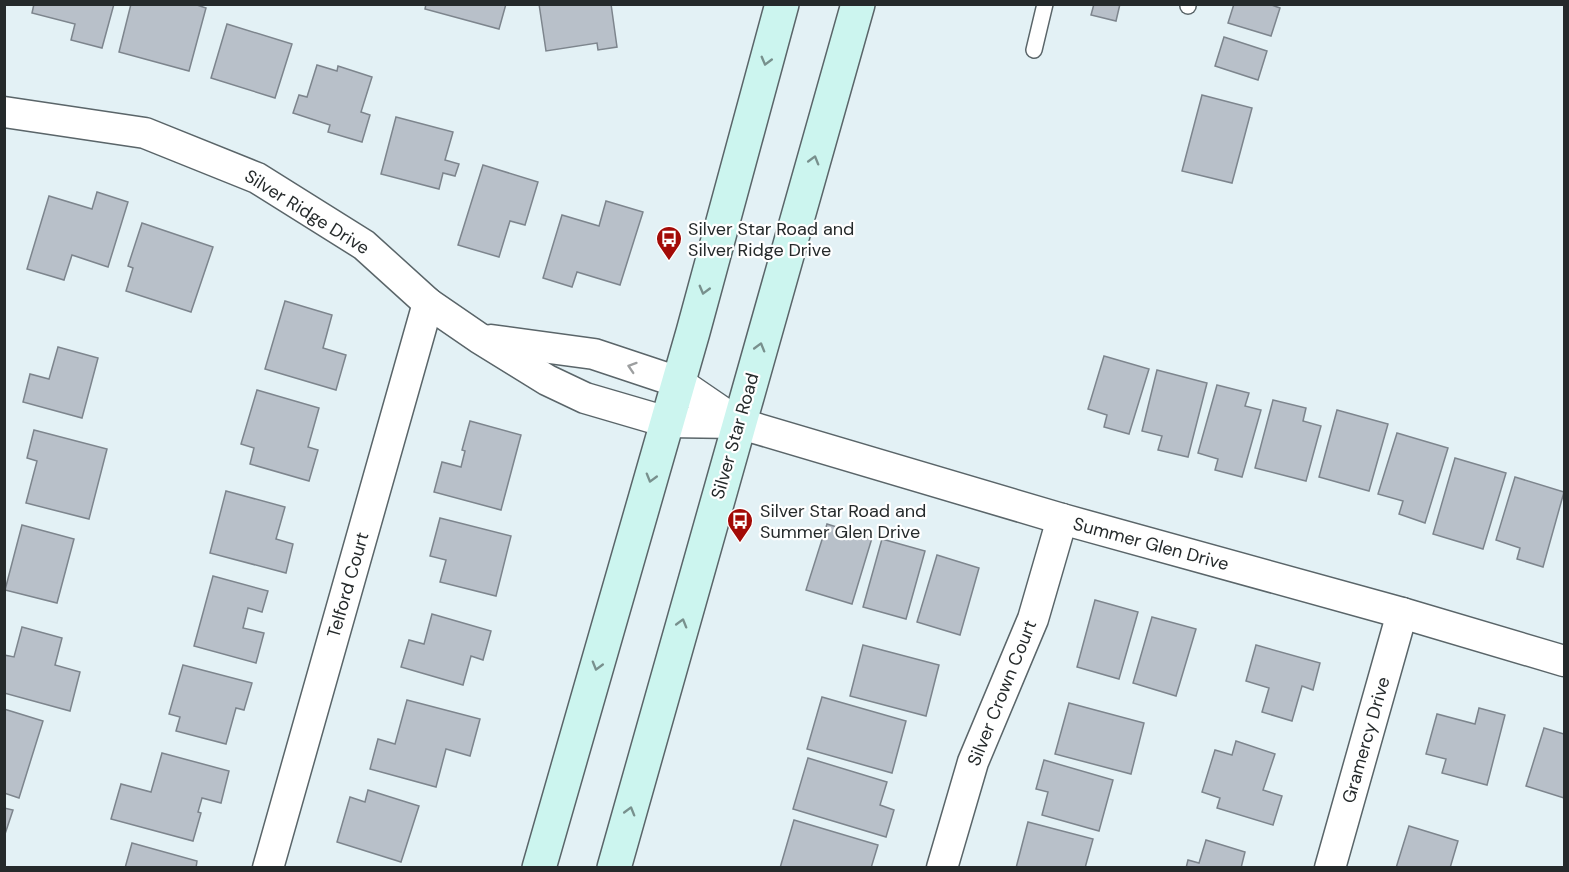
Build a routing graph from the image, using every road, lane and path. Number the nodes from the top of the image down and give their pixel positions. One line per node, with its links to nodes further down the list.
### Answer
1 (782, 4): 8 (main road, one-way to 8)
2 (858, 4): 10 (main road, Silver Star Road, one-way to 2)
3 (1045, 4): 4 (lane)
4 (1034, 50)
5 (4, 112): 6 (street, Silver Ridge Drive)
6 (428, 303): 7 (street, Silver Ridge Drive); 14 (street, Telford Court)
7 (480, 338): 8 (street, Silver Ridge Drive, one-way to 7); 9 (street, Silver Ridge Drive)
8 (678, 382): 9 (main road); 10 (street, Silver Ridge Drive)
9 (667, 422): 10 (street, Silver Ridge Drive); 15 (main road, one-way to 15)
10 (738, 423): 11 (street, Summer Glen Drive); 16 (main road, Silver Star Road, one-way to 10)
11 (1062, 519): 12 (street, Summer Glen Drive); 17 (street, Silver Crown Court)
12 (1402, 613): 13 (street, Summer Glen Drive); 18 (street, Gramercy Drive)
13 (1564, 661)
14 (268, 867)
15 (539, 867)
16 (614, 867)
17 (942, 867)
18 (1330, 867)

